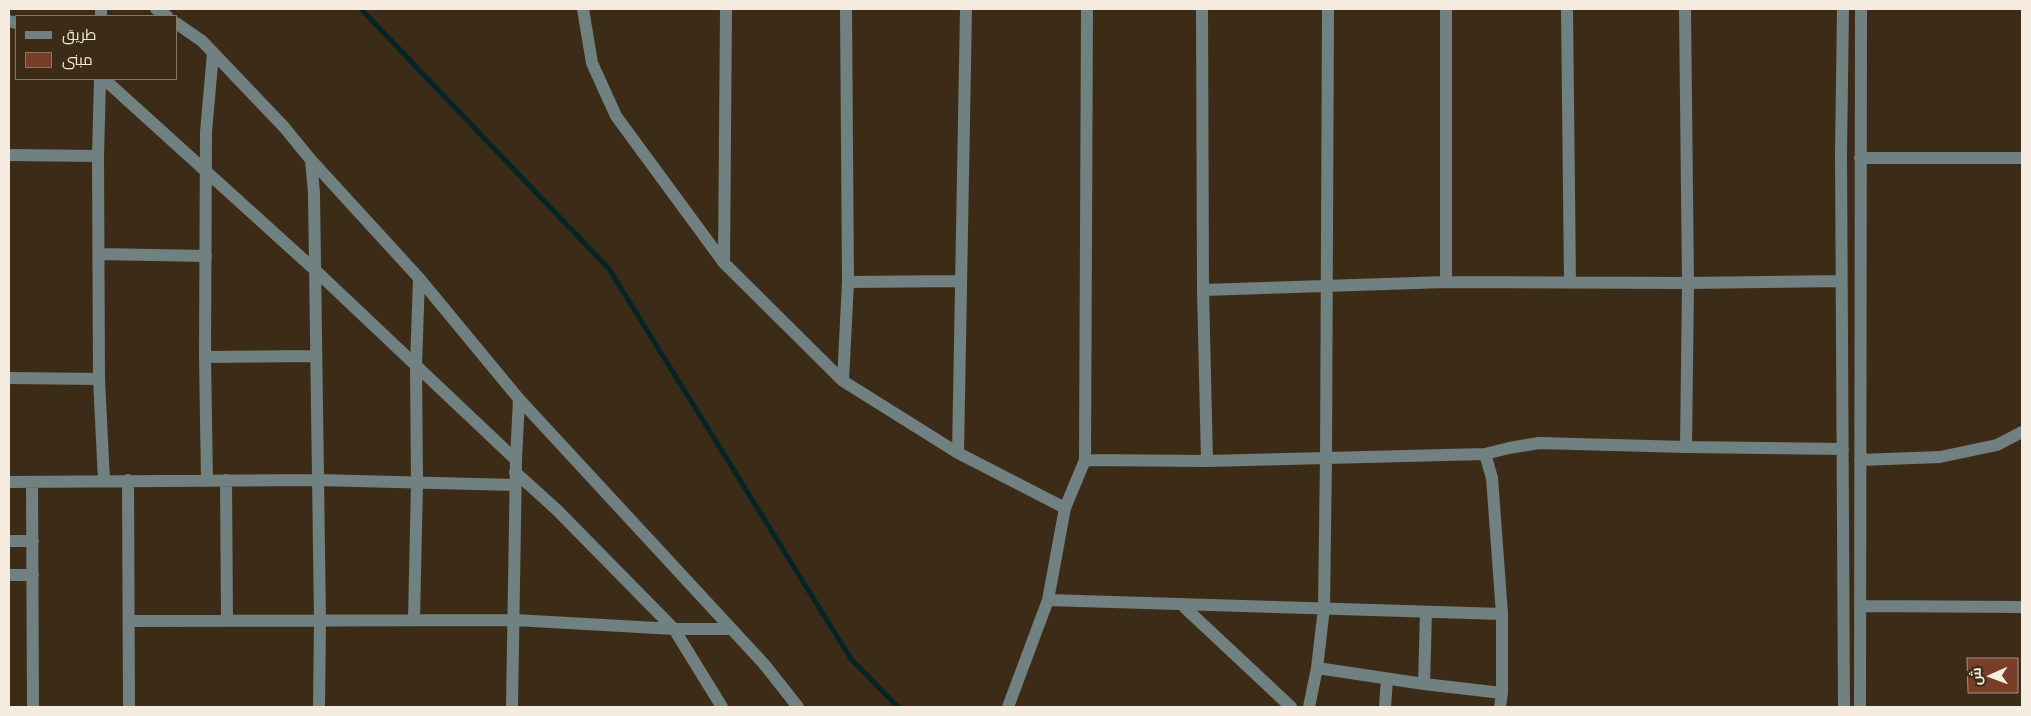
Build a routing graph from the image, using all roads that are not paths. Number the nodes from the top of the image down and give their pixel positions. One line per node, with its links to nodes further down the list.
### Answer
1 (583, 9): 25 (street)
2 (726, 9): 25 (street)
3 (846, 9): 30 (street)
4 (966, 9): 28 (street)
5 (1087, 9): 49 (street)
6 (1202, 9): 35 (street)
7 (1328, 9): 34 (street)
8 (1446, 9): 31 (street)
9 (1567, 9): 32 (street)
10 (1685, 9): 33 (street)
11 (1843, 9): 29 (street)
12 (1861, 9): 19 (street)
13 (178, 24): 14 (street)
14 (213, 53): 21 (street); 22 (street)
15 (100, 80): 18 (street)
16 (105, 80): 22 (street)
17 (9, 155): 18 (street)
18 (98, 156): 23 (street)
19 (1860, 158): 20 (street); 50 (street)
20 (2022, 158)
21 (311, 160): 26 (street); 27 (street)
22 (206, 171): 24 (street); 26 (street)
23 (99, 254): 24 (street); 40 (street)
24 (206, 256): 37 (street)
25 (724, 263): 41 (street)
26 (315, 270): 36 (street); 38 (street)
27 (419, 278): 38 (street); 42 (street)
28 (961, 281): 30 (street); 46 (street)
29 (1841, 281): 33 (street); 45 (street)
30 (848, 282): 41 (street)
31 (1446, 282): 32 (street); 34 (street)
32 (1570, 283): 33 (street)
33 (1688, 283): 44 (street)
34 (1327, 286): 35 (street); 48 (street)
35 (1203, 290): 51 (street)
36 (316, 356): 37 (street); 56 (street)
37 (205, 358): 57 (street)
38 (416, 365): 52 (street); 60 (street)
39 (9, 378): 40 (street)
40 (99, 379): 53 (street)
41 (842, 381): 46 (street)
42 (519, 399): 52 (street); 78 (street)
43 (2022, 432): 50 (street)
44 (1686, 447): 45 (street); 47 (street)
45 (1842, 449): 95 (street)
46 (958, 453): 61 (street)
47 (1485, 454): 48 (street); 72 (street)
48 (1326, 458): 51 (street); 70 (street)
49 (1085, 460): 51 (street); 61 (street)
50 (1860, 460): 68 (street)
51 (1207, 461)
52 (515, 472): 60 (street); 76 (street); 79 (street)
53 (104, 480): 54 (street); 59 (street)
54 (128, 480): 57 (street); 77 (street)
55 (226, 480): 56 (street); 57 (street); 73 (street)
56 (317, 480): 60 (street); 74 (street)
57 (207, 481)
58 (9, 482): 59 (street)
59 (32, 482): 63 (street)
60 (417, 483): 75 (street)
61 (1065, 508): 66 (street)
62 (9, 541): 63 (street)
63 (33, 541): 65 (street)
64 (9, 575): 65 (street)
65 (33, 575): 84 (street)
66 (1048, 600): 67 (street); 90 (street)
67 (1181, 604): 70 (street); 91 (street)
68 (1860, 606): 69 (street); 96 (street)
69 (2022, 607)
70 (1324, 608): 71 (street); 80 (street)
71 (1426, 612): 72 (street); 82 (street)
72 (1502, 614): 83 (street)
73 (227, 620): 74 (street); 77 (street)
74 (320, 620): 75 (street); 86 (street)
75 (414, 620): 76 (street)
76 (515, 620): 79 (street); 87 (street)
77 (129, 621): 85 (street)
78 (730, 629): 79 (street); 89 (street)
79 (674, 630): 88 (street)
80 (1317, 668): 81 (street); 92 (street)
81 (1387, 678): 82 (street); 93 (street)
82 (1424, 684): 83 (street)
83 (1502, 693): 94 (street)
84 (34, 707)
85 (129, 707)
86 (319, 707)
87 (512, 707)
88 (722, 707)
89 (798, 707)
90 (1008, 707)
91 (1291, 707)
92 (1310, 707)
93 (1385, 707)
94 (1500, 707)
95 (1844, 707)
96 (1860, 707)

